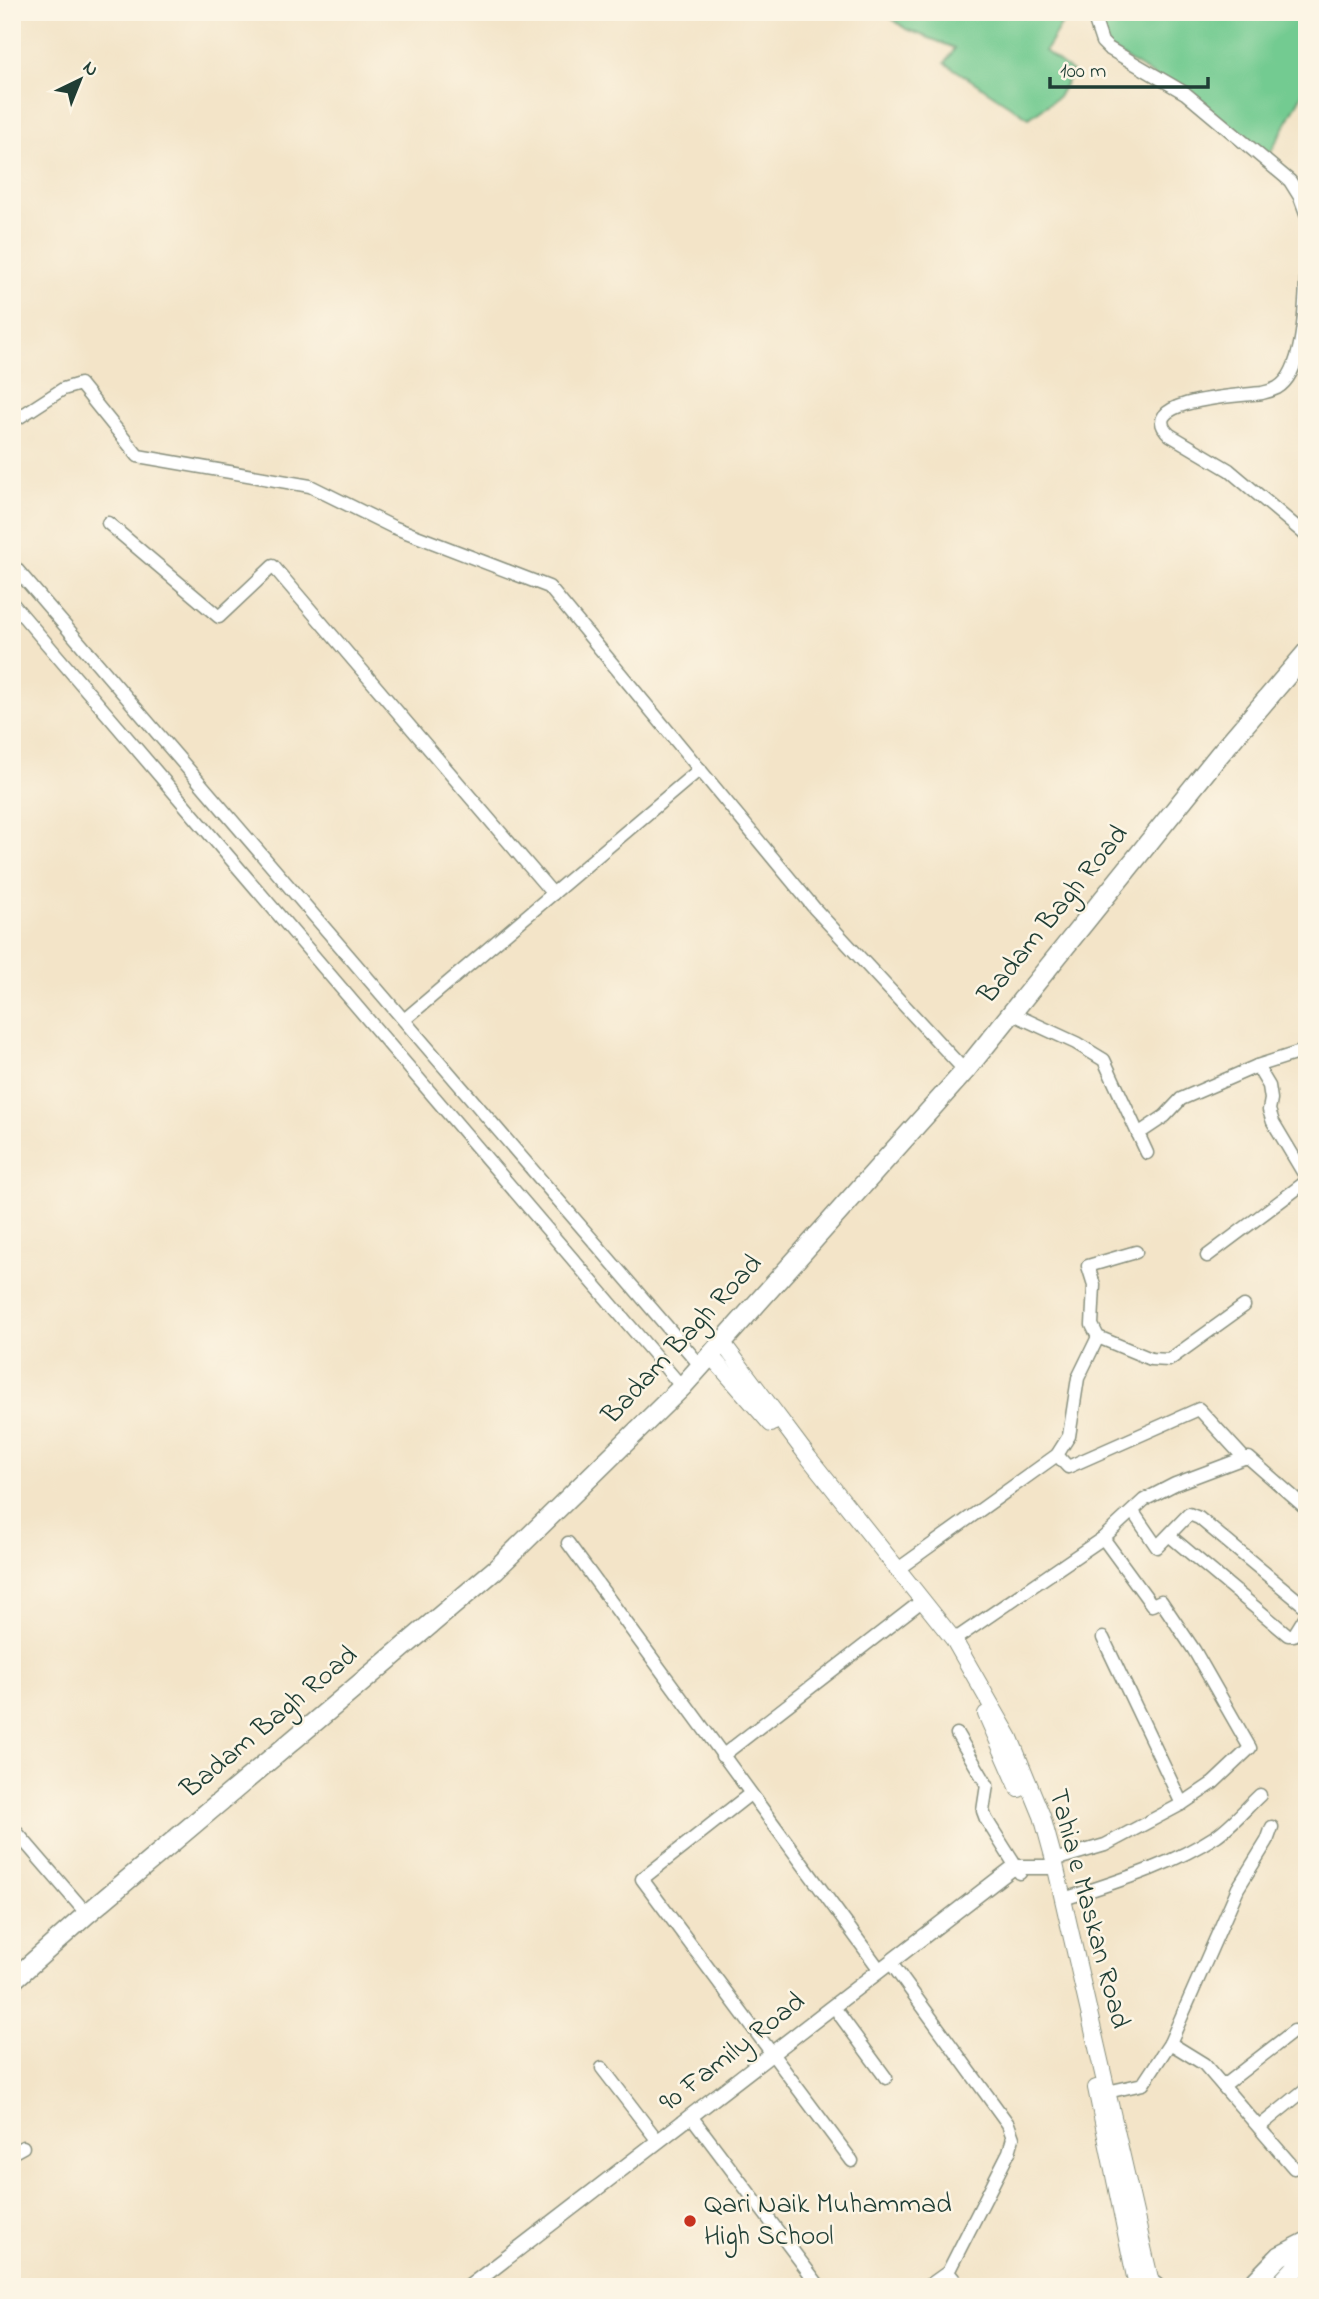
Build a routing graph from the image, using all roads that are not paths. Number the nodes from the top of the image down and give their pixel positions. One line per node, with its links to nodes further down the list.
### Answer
1 (1092, 12): 2 (street)
2 (1307, 216)
3 (1307, 261): 6 (street)
4 (12, 422): 10 (street)
5 (108, 523): 11 (street)
6 (1307, 536)
7 (12, 564): 13 (street)
8 (12, 603): 25 (street)
9 (1307, 652): 12 (main road, Badam Bagh Road)
10 (700, 769): 11 (street); 16 (street)
11 (552, 894): 13 (street)
12 (1011, 1013): 16 (main road, Badam Bagh Road); 17 (street)
13 (404, 1020): 24 (street)
14 (1307, 1050): 15 (street)
15 (1257, 1066): 17 (street); 19 (street)
16 (965, 1071): 24 (main road, Badam Bagh Road)
17 (1138, 1134): 18 (street)
18 (1147, 1153)
19 (1307, 1180): 21 (street)
20 (1136, 1252): 23 (street)
21 (1207, 1256)
22 (1244, 1306): 23 (street)
23 (1098, 1337): 26 (street)
24 (711, 1354): 25 (main road, Badam Bagh Road); 33 (main road, Tahia e Maskan Road); 34 (main road, Tahia e Maskan Road)
25 (682, 1387): 48 (main road, Badam Bagh Road)
26 (1057, 1455): 27 (street); 33 (street)
27 (1244, 1458): 28 (street); 29 (street)
28 (1307, 1509)
29 (1133, 1512): 30 (street); 31 (street)
30 (1170, 1536): 35 (street); 36 (street)
31 (1102, 1538): 38 (street); 43 (street)
32 (568, 1543): 40 (street)
33 (898, 1569): 34 (main road, Tahia e Maskan Road)
34 (919, 1603): 38 (main road, Tahia e Maskan Road); 40 (street); 46 (main road, Tahia e Maskan Road)
35 (1307, 1608)
36 (1307, 1615)
37 (1103, 1638): 43 (street)
38 (954, 1640): 46 (main road, Tahia e Maskan Road)
39 (957, 1734): 46 (street)
40 (722, 1756): 41 (street)
41 (750, 1794): 49 (street); 54 (street)
42 (1260, 1795): 47 (street)
43 (1182, 1804): 46 (street)
44 (12, 1827): 48 (street)
45 (1272, 1827): 53 (street)
46 (1037, 1867): 47 (main road, Tahia e Maskan Road); 49 (street, 90 Family Road); 68 (main road, Tahia e Maskan Road)
47 (1064, 1899): 59 (main road, Tahia e Maskan Road)
48 (87, 1914): 50 (main road, Badam Bagh Road)
49 (889, 1968): 51 (street, 90 Family Road); 54 (street, 90 Family Road); 67 (street)
50 (12, 1981)
51 (839, 2014): 54 (street, 90 Family Road); 56 (street)
52 (1294, 2031): 57 (street)
53 (1170, 2043): 57 (street); 59 (street)
54 (776, 2058): 60 (street, 90 Family Road); 63 (street)
55 (602, 2068): 62 (street)
56 (886, 2078)
57 (1223, 2086): 61 (street)
58 (1307, 2088): 61 (street)
59 (1107, 2092): 68 (main road, Tahia e Maskan Road)
60 (694, 2120): 62 (street, 90 Family Road); 70 (street, 90 Family Road); 71 (street)
61 (1259, 2127): 64 (street)
62 (659, 2141): 69 (street, 90 Family Road)
63 (852, 2161)
64 (1294, 2168)
65 (1307, 2242): 74 (main road)
66 (1307, 2256): 75 (main road)
67 (948, 2272): 72 (street); 73 (street)
68 (1149, 2286)
69 (469, 2287)
70 (485, 2287)
71 (820, 2287)
72 (927, 2287)
73 (960, 2287)
74 (1250, 2287)
75 (1278, 2287)

